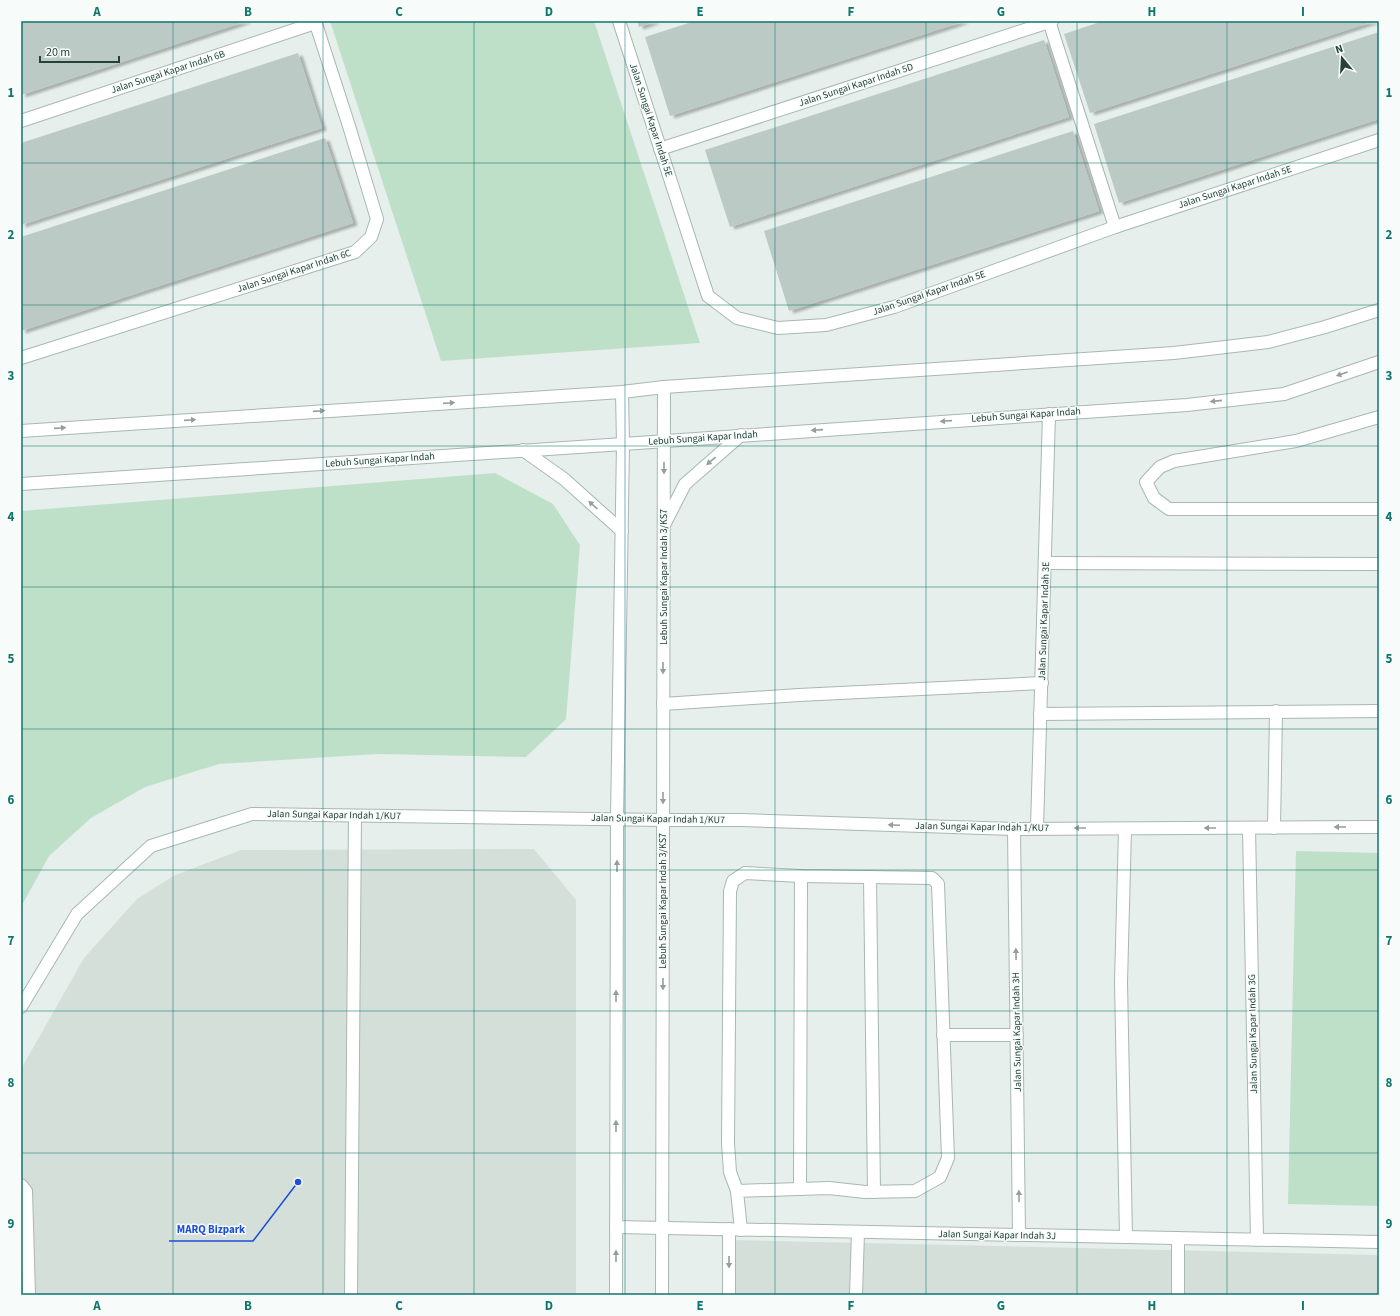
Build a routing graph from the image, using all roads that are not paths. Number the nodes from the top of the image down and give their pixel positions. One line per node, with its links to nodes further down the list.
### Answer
1 (619, 21): 6 (street, Jalan Sungai Kapar Indah 5E)
2 (1050, 21): 6 (street, Jalan Sungai Kapar Indah 5D); 7 (street)
3 (315, 22): 4 (street, Jalan Sungai Kapar Indah 6B); 9 (street, Jalan Sungai Kapar Indah 6C)
4 (21, 121)
5 (1379, 140): 7 (street, Jalan Sungai Kapar Indah 5E)
6 (660, 148): 7 (street, Jalan Sungai Kapar Indah 5E)
7 (1115, 227)
8 (1379, 310): 11 (street)
9 (21, 358)
10 (1379, 362): 13 (street, Lebuh Sungai Kapar Indah, one-way to 13)
11 (664, 387): 12 (street); 17 (street, Lebuh Sungai Kapar Indah 3/KS7)
12 (622, 392): 15 (street, one-way to 12); 18 (street)
13 (1049, 414): 16 (street, Lebuh Sungai Kapar Indah, one-way to 16); 24 (street, Jalan Sungai Kapar Indah 3E)
14 (1379, 417): 21 (street)
15 (21, 431)
16 (741, 435): 17 (street, Lebuh Sungai Kapar Indah); 22 (street, one-way to 22)
17 (664, 440): 18 (street, Lebuh Sungai Kapar Indah); 22 (street, Lebuh Sungai Kapar Indah 3/KS7, one-way to 22)
18 (623, 444): 19 (street, Lebuh Sungai Kapar Indah); 23 (street)
19 (523, 450): 20 (street, Lebuh Sungai Kapar Indah); 23 (street, one-way to 19)
20 (21, 484)
21 (1379, 509)
22 (664, 525): 27 (street, Lebuh Sungai Kapar Indah 3/KS7, one-way to 27)
23 (622, 531): 32 (street)
24 (1045, 563): 25 (street); 26 (street, Jalan Sungai Kapar Indah 3E)
25 (1379, 564)
26 (1042, 682): 27 (street); 30 (street, Jalan Sungai Kapar Indah 3E)
27 (663, 704): 33 (street, Lebuh Sungai Kapar Indah 3/KS7, one-way to 33)
28 (1276, 711): 29 (street); 30 (street); 38 (street)
29 (1379, 711)
30 (1040, 714): 35 (street, Jalan Sungai Kapar Indah 3E)
31 (355, 816): 32 (street, Jalan Sungai Kapar Indah 1/KU7); 42 (street, Jalan Sungai Kapar Indah 1/KU7); 59 (street)
32 (617, 819): 33 (street, Jalan Sungai Kapar Indah 1/KU7); 49 (street, one-way to 32)
33 (663, 820): 39 (street, Jalan Sungai Kapar Indah 1/KU7, one-way to 33); 50 (street, Lebuh Sungai Kapar Indah 3/KS7, one-way to 50)
34 (1379, 827): 38 (street, Jalan Sungai Kapar Indah 1/KU7, one-way to 38)
35 (1037, 828): 36 (street, Jalan Sungai Kapar Indah 1/KU7, one-way to 35); 39 (street, Jalan Sungai Kapar Indah 1/KU7)
36 (1125, 828): 37 (street, Jalan Sungai Kapar Indah 1/KU7, one-way to 36); 54 (street)
37 (1249, 828): 38 (street, Jalan Sungai Kapar Indah 1/KU7); 56 (street, Jalan Sungai Kapar Indah 3G)
38 (1274, 828)
39 (1014, 829): 44 (street, Jalan Sungai Kapar Indah 3H, one-way to 39)
40 (801, 876): 41 (street); 46 (street); 47 (street)
41 (870, 877): 43 (street); 48 (street)
42 (21, 1007)
43 (943, 1035): 44 (street); 48 (street)
44 (1017, 1035): 53 (street, Jalan Sungai Kapar Indah 3H, one-way to 44)
45 (21, 1185): 58 (street)
46 (800, 1189): 47 (street); 48 (street)
47 (737, 1191): 51 (street)
48 (874, 1192)
49 (616, 1227): 50 (street, Jalan Sungai Kapar Indah 3J); 60 (street, one-way to 49)
50 (662, 1228): 51 (street, Jalan Sungai Kapar Indah 3J); 61 (street, Lebuh Sungai Kapar Indah 3/KS7)
51 (735, 1229): 52 (street, Jalan Sungai Kapar Indah 3J); 62 (street, one-way to 62)
52 (858, 1232): 53 (street, Jalan Sungai Kapar Indah 3J); 63 (street)
53 (1019, 1235): 54 (street, Jalan Sungai Kapar Indah 3J)
54 (1126, 1237): 55 (street, Jalan Sungai Kapar Indah 3J)
55 (1178, 1238): 56 (street, Jalan Sungai Kapar Indah 3J); 64 (street)
56 (1257, 1240): 57 (street, Jalan Sungai Kapar Indah 3J)
57 (1379, 1242)
58 (29, 1295)
59 (351, 1295)
60 (616, 1295)
61 (662, 1295)
62 (729, 1295)
63 (856, 1295)
64 (1178, 1295)

